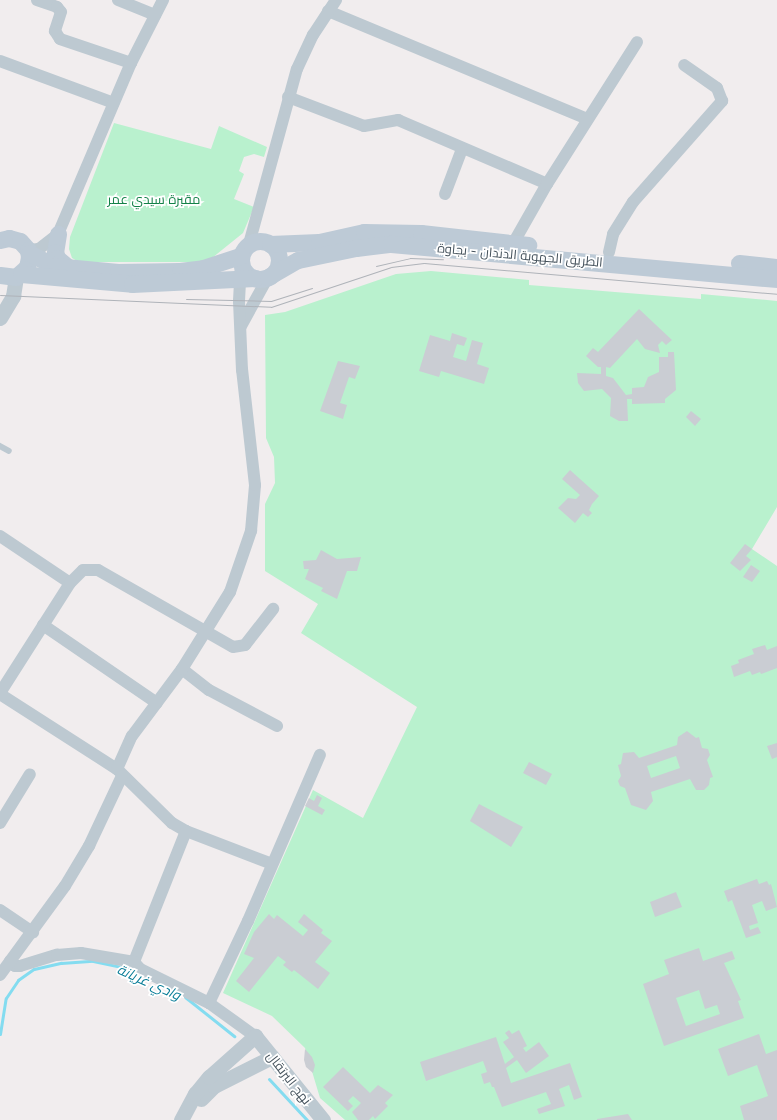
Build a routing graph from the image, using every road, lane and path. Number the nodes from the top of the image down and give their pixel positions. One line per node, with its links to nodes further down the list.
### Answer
1 (37, 0): 9 (street)
2 (118, 0): 6 (street)
3 (162, 0): 6 (street)
4 (336, 0): 5 (street)
5 (328, 11): 11 (street); 13 (street)
6 (155, 15): 9 (street)
7 (637, 42): 13 (street)
8 (0, 61): 12 (street)
9 (131, 63): 12 (street)
10 (684, 65): 21 (street)
11 (288, 97): 14 (street); 22 (street)
12 (114, 103): 17 (street)
13 (588, 119): 15 (street)
14 (462, 149): 15 (street); 16 (street)
15 (547, 184): 19 (street)
16 (445, 194)
17 (58, 234): 20 (street); 24 (main road)
18 (1, 239): 20 (main road, الطريق الجهوية الدندان - بجاوة)
19 (510, 250): 21 (main road, الطريق الجهوية الدندان - بجاوة); 22 (main road, الطريق الجهوية الدندان - بجاوة); 22 (main road, الطريق الجهوية الدندان - بجاوة); 26 (main road, الطريق الجهوية الدندان - بجاوة)
20 (28, 251): 24 (main road, الطريق الجهوية الدندان - بجاوة); 25 (main road)
21 (609, 252): 23 (main road, الطريق الجهوية الدندان - بجاوة)
22 (254, 260): 24 (main road, الطريق الجهوية الدندان - بجاوة); 25 (main road, الطريق الجهوية الدندان - بجاوة); 28 (street); 28 (street)
23 (777, 267)
24 (69, 268)
25 (8, 276): 27 (street)
26 (777, 279)
27 (0, 318)
28 (240, 329): 35 (street)
29 (0, 446): 30 (lane)
30 (9, 451)
31 (1, 540): 32 (street)
32 (70, 583): 34 (street); 35 (street)
33 (273, 609): 35 (street)
34 (43, 626): 37 (street); 38 (street)
35 (207, 633): 36 (street)
36 (182, 669): 38 (street); 39 (street)
37 (0, 694): 41 (street)
38 (156, 703): 41 (street)
39 (277, 726)
40 (320, 756): 45 (street)
41 (119, 772): 44 (street); 47 (street)
42 (30, 774): 43 (street)
43 (0, 823)
44 (186, 831): 45 (street); 49 (street)
45 (272, 864): 51 (street)
46 (0, 910): 47 (street)
47 (33, 932): 48 (street)
48 (10, 961): 49 (street); 50 (street)
49 (134, 962): 51 (street)
50 (0, 975)
51 (209, 1003): 52 (street)
52 (255, 1036): 53 (street, نهج البرتقال); 54 (street)
53 (272, 1057): 55 (street); 56 (street, نهج البرتقال)
54 (181, 1120)
55 (187, 1120)
56 (324, 1120)

